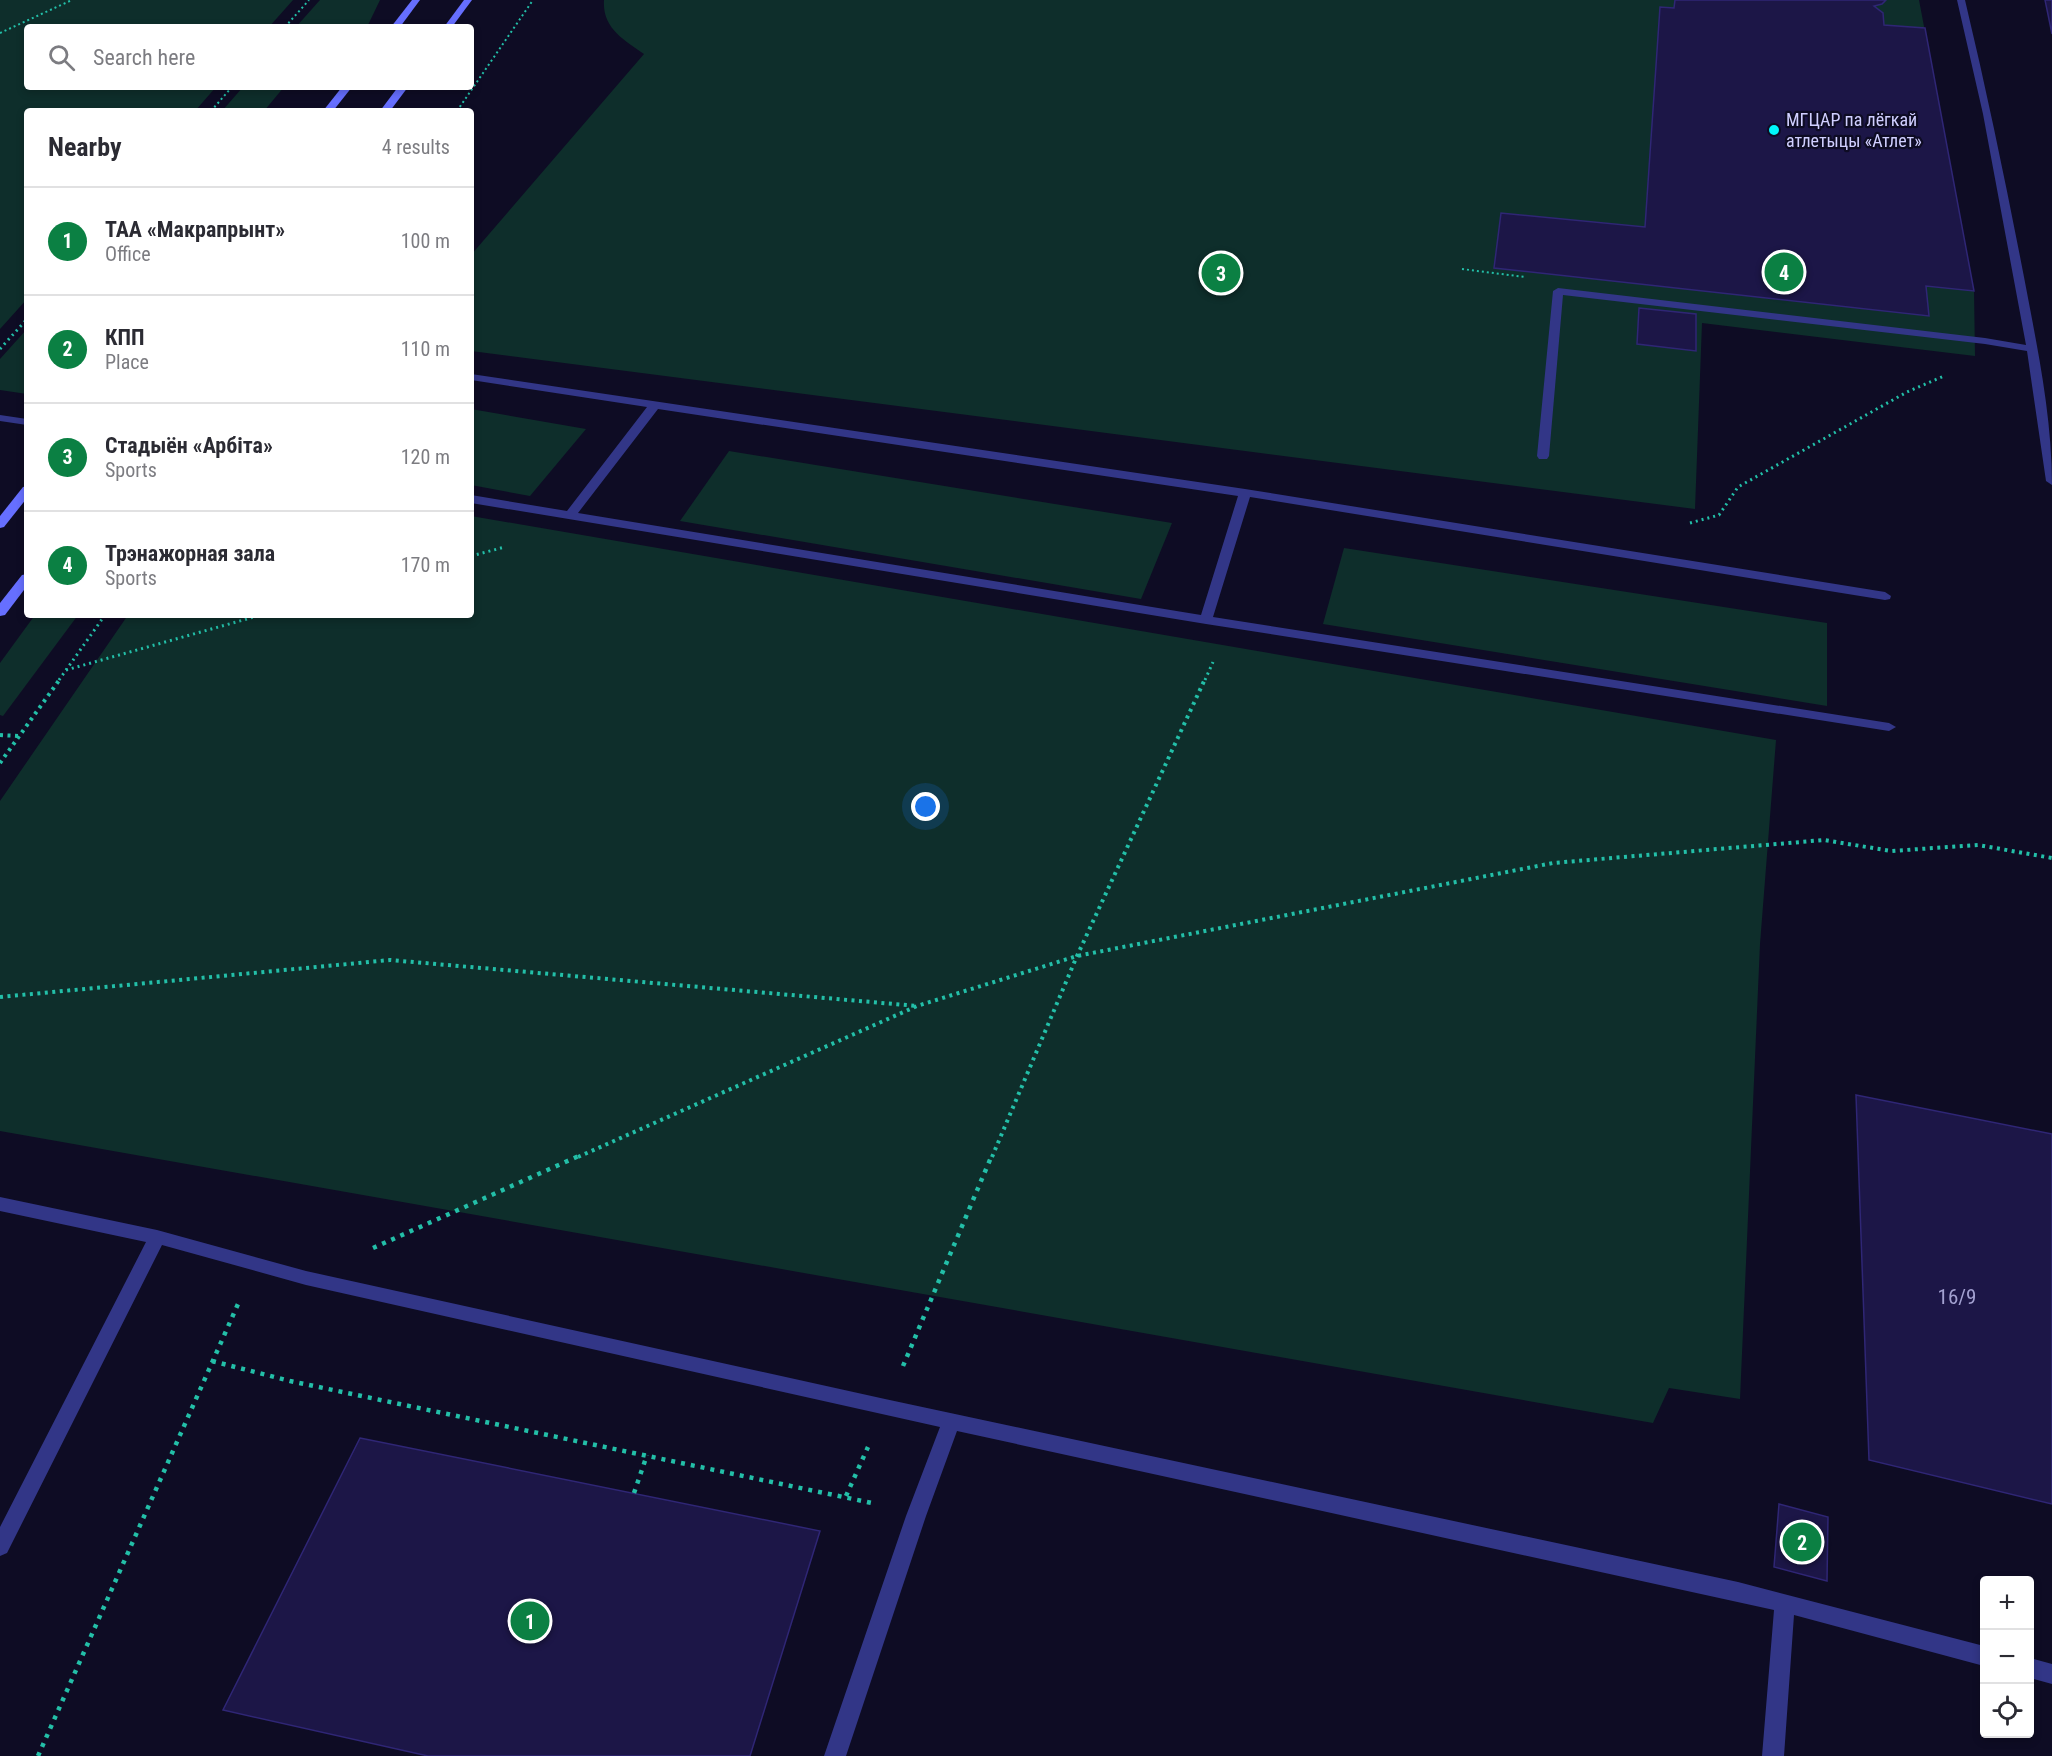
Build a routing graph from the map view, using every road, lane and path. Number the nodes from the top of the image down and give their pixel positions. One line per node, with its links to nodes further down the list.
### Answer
1 (72, 0): 10 (path)
2 (309, 0): 7 (path)
3 (417, 0): 8 (main road)
4 (468, 0): 9 (main road)
5 (533, 0): 11 (path)
6 (1961, 0): 22 (lane)
7 (288, 24)
8 (397, 24)
9 (450, 24)
10 (0, 33)
11 (474, 87)
12 (229, 90): 16 (path)
13 (345, 90): 17 (main road)
14 (401, 90): 18 (main road)
15 (472, 90): 19 (path)
16 (214, 108)
17 (330, 108)
18 (387, 108)
19 (460, 108)
20 (24, 322): 23 (path)
21 (1985, 341): 22 (lane); 28 (lane); 35 (path)
22 (2032, 349): 29 (lane)
23 (0, 350)
24 (474, 377): 25 (lane)
25 (655, 405): 30 (lane); 33 (lane)
26 (0, 418): 27 (lane)
27 (24, 422)
28 (1543, 456)
29 (2052, 481)
30 (1245, 493): 37 (lane); 41 (lane)
31 (24, 494): 34 (main road)
32 (474, 499): 33 (lane)
33 (570, 515): 41 (lane)
34 (0, 524)
35 (1685, 524)
36 (24, 582): 38 (main road)
37 (1885, 596)
38 (0, 612)
39 (103, 618): 43 (path)
40 (250, 618): 43 (path)
41 (1206, 620): 42 (lane)
42 (1231, 624): 44 (lane); 49 (path)
43 (66, 670): 46 (path)
44 (1889, 727)
45 (0, 735): 46 (path)
46 (19, 736): 47 (path)
47 (0, 763)
48 (2052, 858): 49 (path)
49 (1077, 956): 51 (path); 57 (path)
50 (0, 997): 51 (path)
51 (917, 1006): 55 (path)
52 (0, 1204): 53 (lane)
53 (157, 1237): 54 (lane); 63 (lane)
54 (257, 1265): 55 (lane); 56 (path)
55 (306, 1278): 57 (lane)
56 (212, 1360): 59 (path); 68 (path)
57 (885, 1407): 58 (lane); 61 (path)
58 (951, 1421): 62 (lane); 64 (lane)
59 (647, 1455): 60 (path); 61 (path)
60 (634, 1493)
61 (846, 1496): 62 (path)
62 (916, 1516): 69 (lane)
63 (0, 1548)
64 (1785, 1603): 65 (lane); 70 (lane)
65 (1980, 1655)
66 (2034, 1669): 67 (lane)
67 (2052, 1674)
68 (38, 1756)
69 (835, 1756)
70 (1773, 1756)

